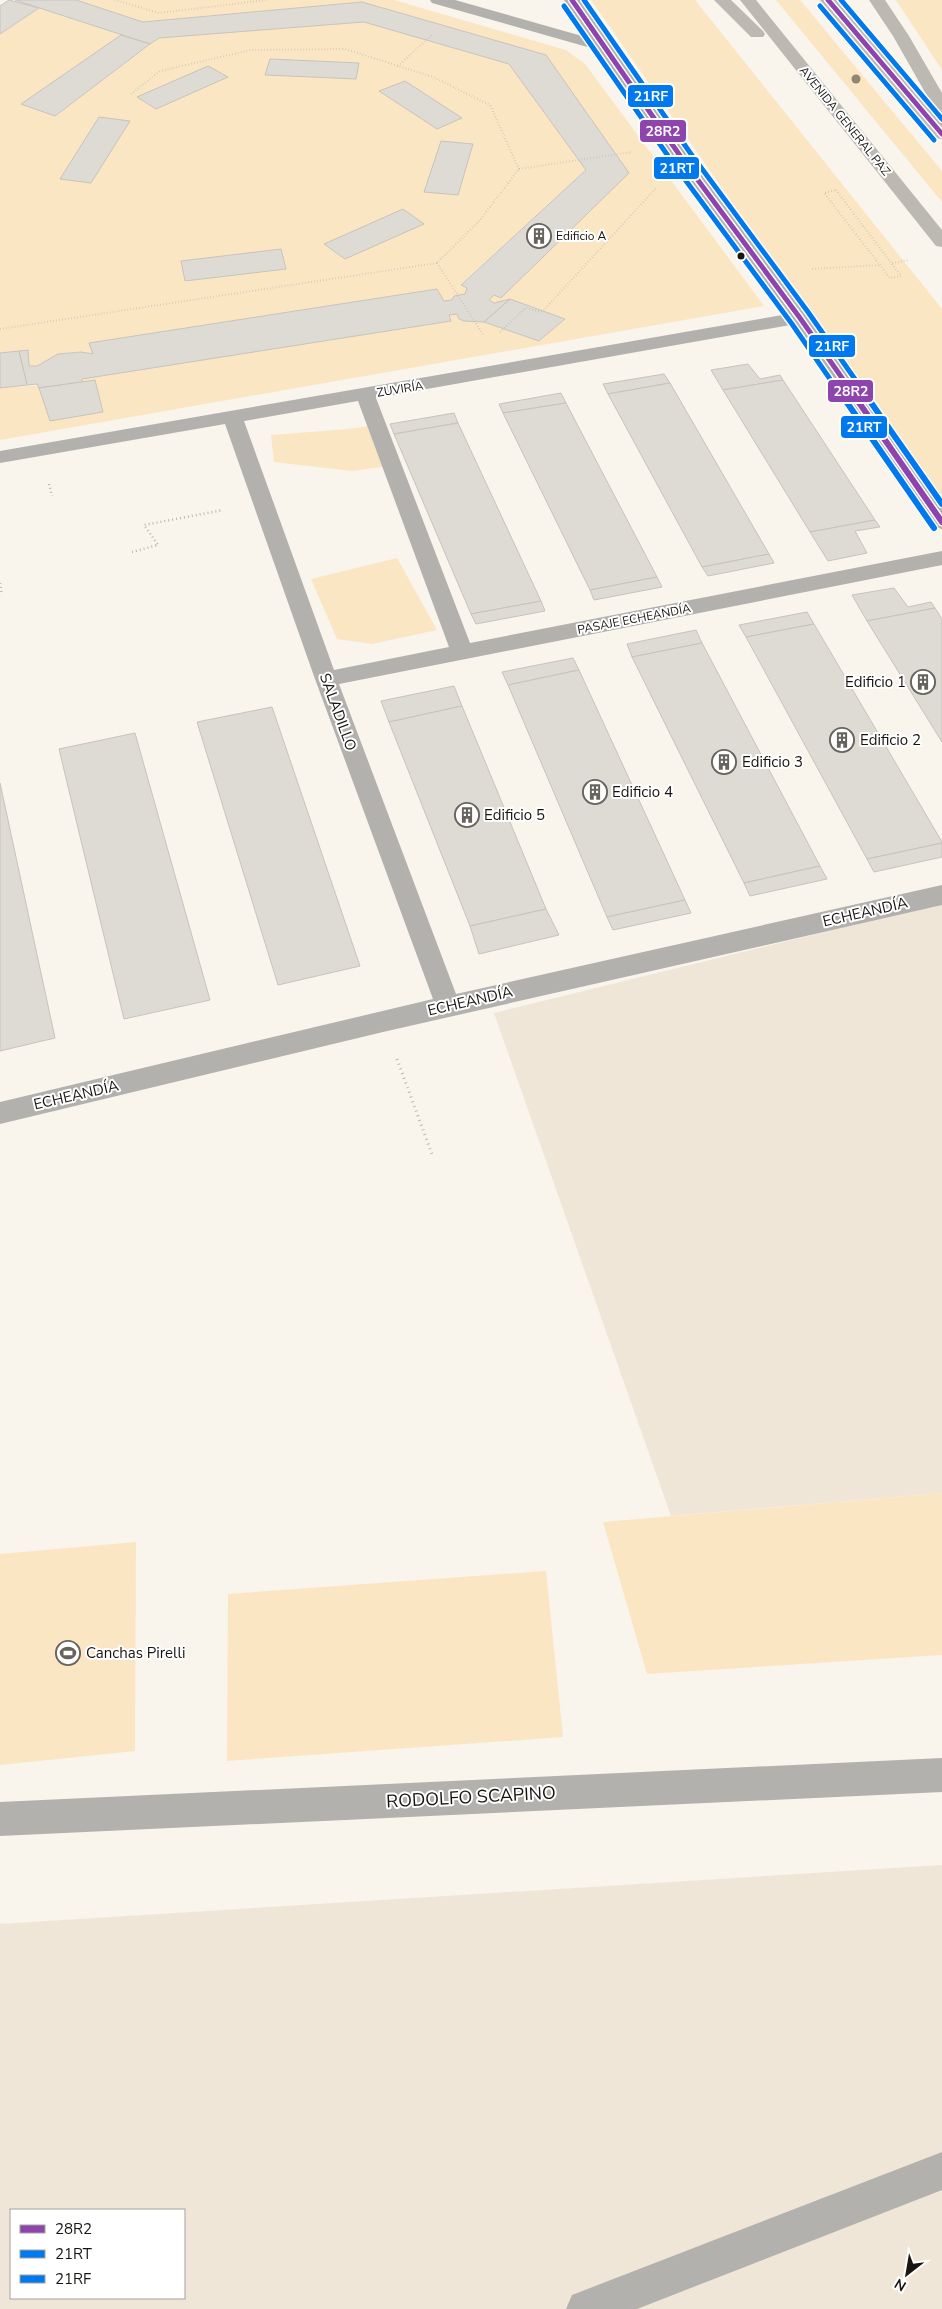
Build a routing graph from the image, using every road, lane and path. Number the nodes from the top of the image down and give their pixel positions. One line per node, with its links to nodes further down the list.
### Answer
1 (115, 0): 2 (path)
2 (266, 0)
3 (438, 0): 9 (street)
4 (572, 0): 9 (street)
5 (722, 0): 12 (highway)
6 (748, 0): 12 (highway, AVENIDA GENERAL PAZ)
7 (828, 0): 13 (highway)
8 (877, 0): 11 (highway)
9 (604, 47): 14 (street)
10 (131, 94): 15 (path)
11 (942, 108)
12 (838, 112): 16 (highway, AVENIDA GENERAL PAZ)
13 (942, 134)
14 (679, 153): 15 (path); 21 (street); 24 (path)
15 (519, 169): 18 (path)
16 (942, 242)
17 (917, 259): 19 (path)
18 (437, 263): 23 (path); 24 (path)
19 (892, 263): 20 (path); 20 (path)
20 (880, 265): 21 (path)
21 (766, 272): 22 (street)
22 (800, 318): 25 (street, ZUVIRÍA); 30 (street)
23 (0, 329)
24 (488, 343): 25 (path)
25 (506, 371): 26 (street, ZUVIRÍA)
26 (365, 394): 27 (street, ZUVIRÍA); 35 (street)
27 (232, 416): 28 (street, ZUVIRÍA); 29 (street, SALADILLO)
28 (0, 457)
29 (263, 503): 31 (path); 36 (street, SALADILLO)
30 (942, 522)
31 (132, 552)
32 (942, 558): 35 (street, PASAJE ECHEANDÍA)
33 (0, 583): 34 (path)
34 (2, 596)
35 (462, 652): 36 (street, PASAJE ECHEANDÍA)
36 (326, 679): 38 (street, SALADILLO)
37 (942, 895): 38 (street, ECHEANDÍA)
38 (448, 1006): 39 (street, ECHEANDÍA)
39 (383, 1021): 40 (street, ECHEANDÍA); 41 (path)
40 (0, 1113)
41 (432, 1157)
42 (942, 1775): 43 (street, RODOLFO SCAPINO)
43 (0, 1819)
44 (942, 2171): 45 (street)
45 (586, 2309)

